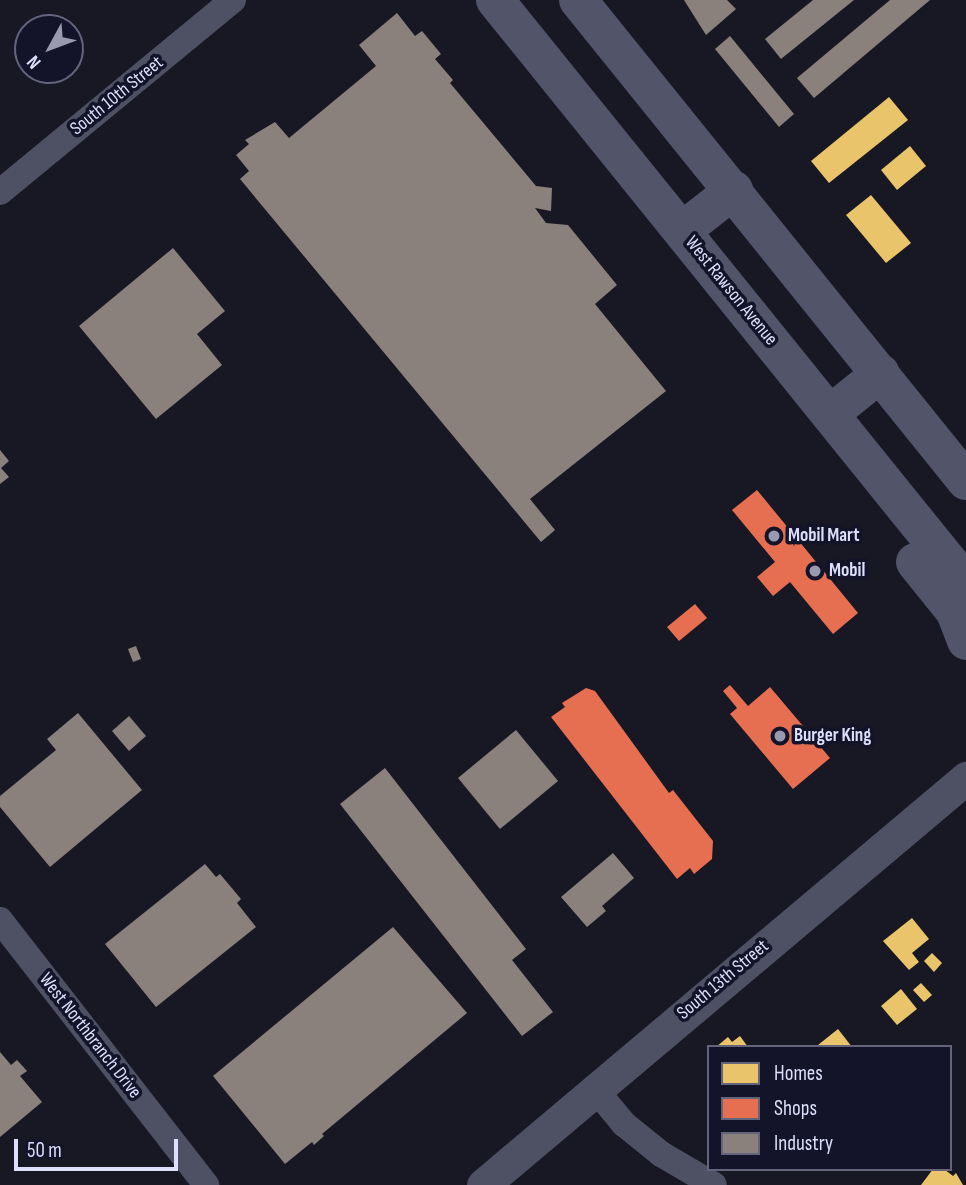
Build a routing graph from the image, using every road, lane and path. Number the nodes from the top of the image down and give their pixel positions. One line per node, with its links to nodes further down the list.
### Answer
1 (233, 0): 5 (street, South 10th Street)
2 (495, 0): 6 (main road, West Rawson Avenue)
3 (578, 0): 4 (main road)
4 (734, 190): 6 (main road); 7 (main road)
5 (0, 192)
6 (683, 230): 8 (main road, West Rawson Avenue)
7 (881, 373): 8 (main road); 9 (main road)
8 (839, 426): 10 (main road, West Rawson Avenue); 13 (main road)
9 (966, 481)
10 (907, 510): 11 (main road); 12 (main road, West Rawson Avenue)
11 (966, 547)
12 (966, 583)
13 (966, 641)
14 (966, 778): 16 (street, South 13th Street)
15 (0, 920): 17 (street, West Northbranch Drive)
16 (594, 1088): 18 (street, South 13th Street); 19 (street)
17 (206, 1185)
18 (483, 1185)
19 (714, 1185)

